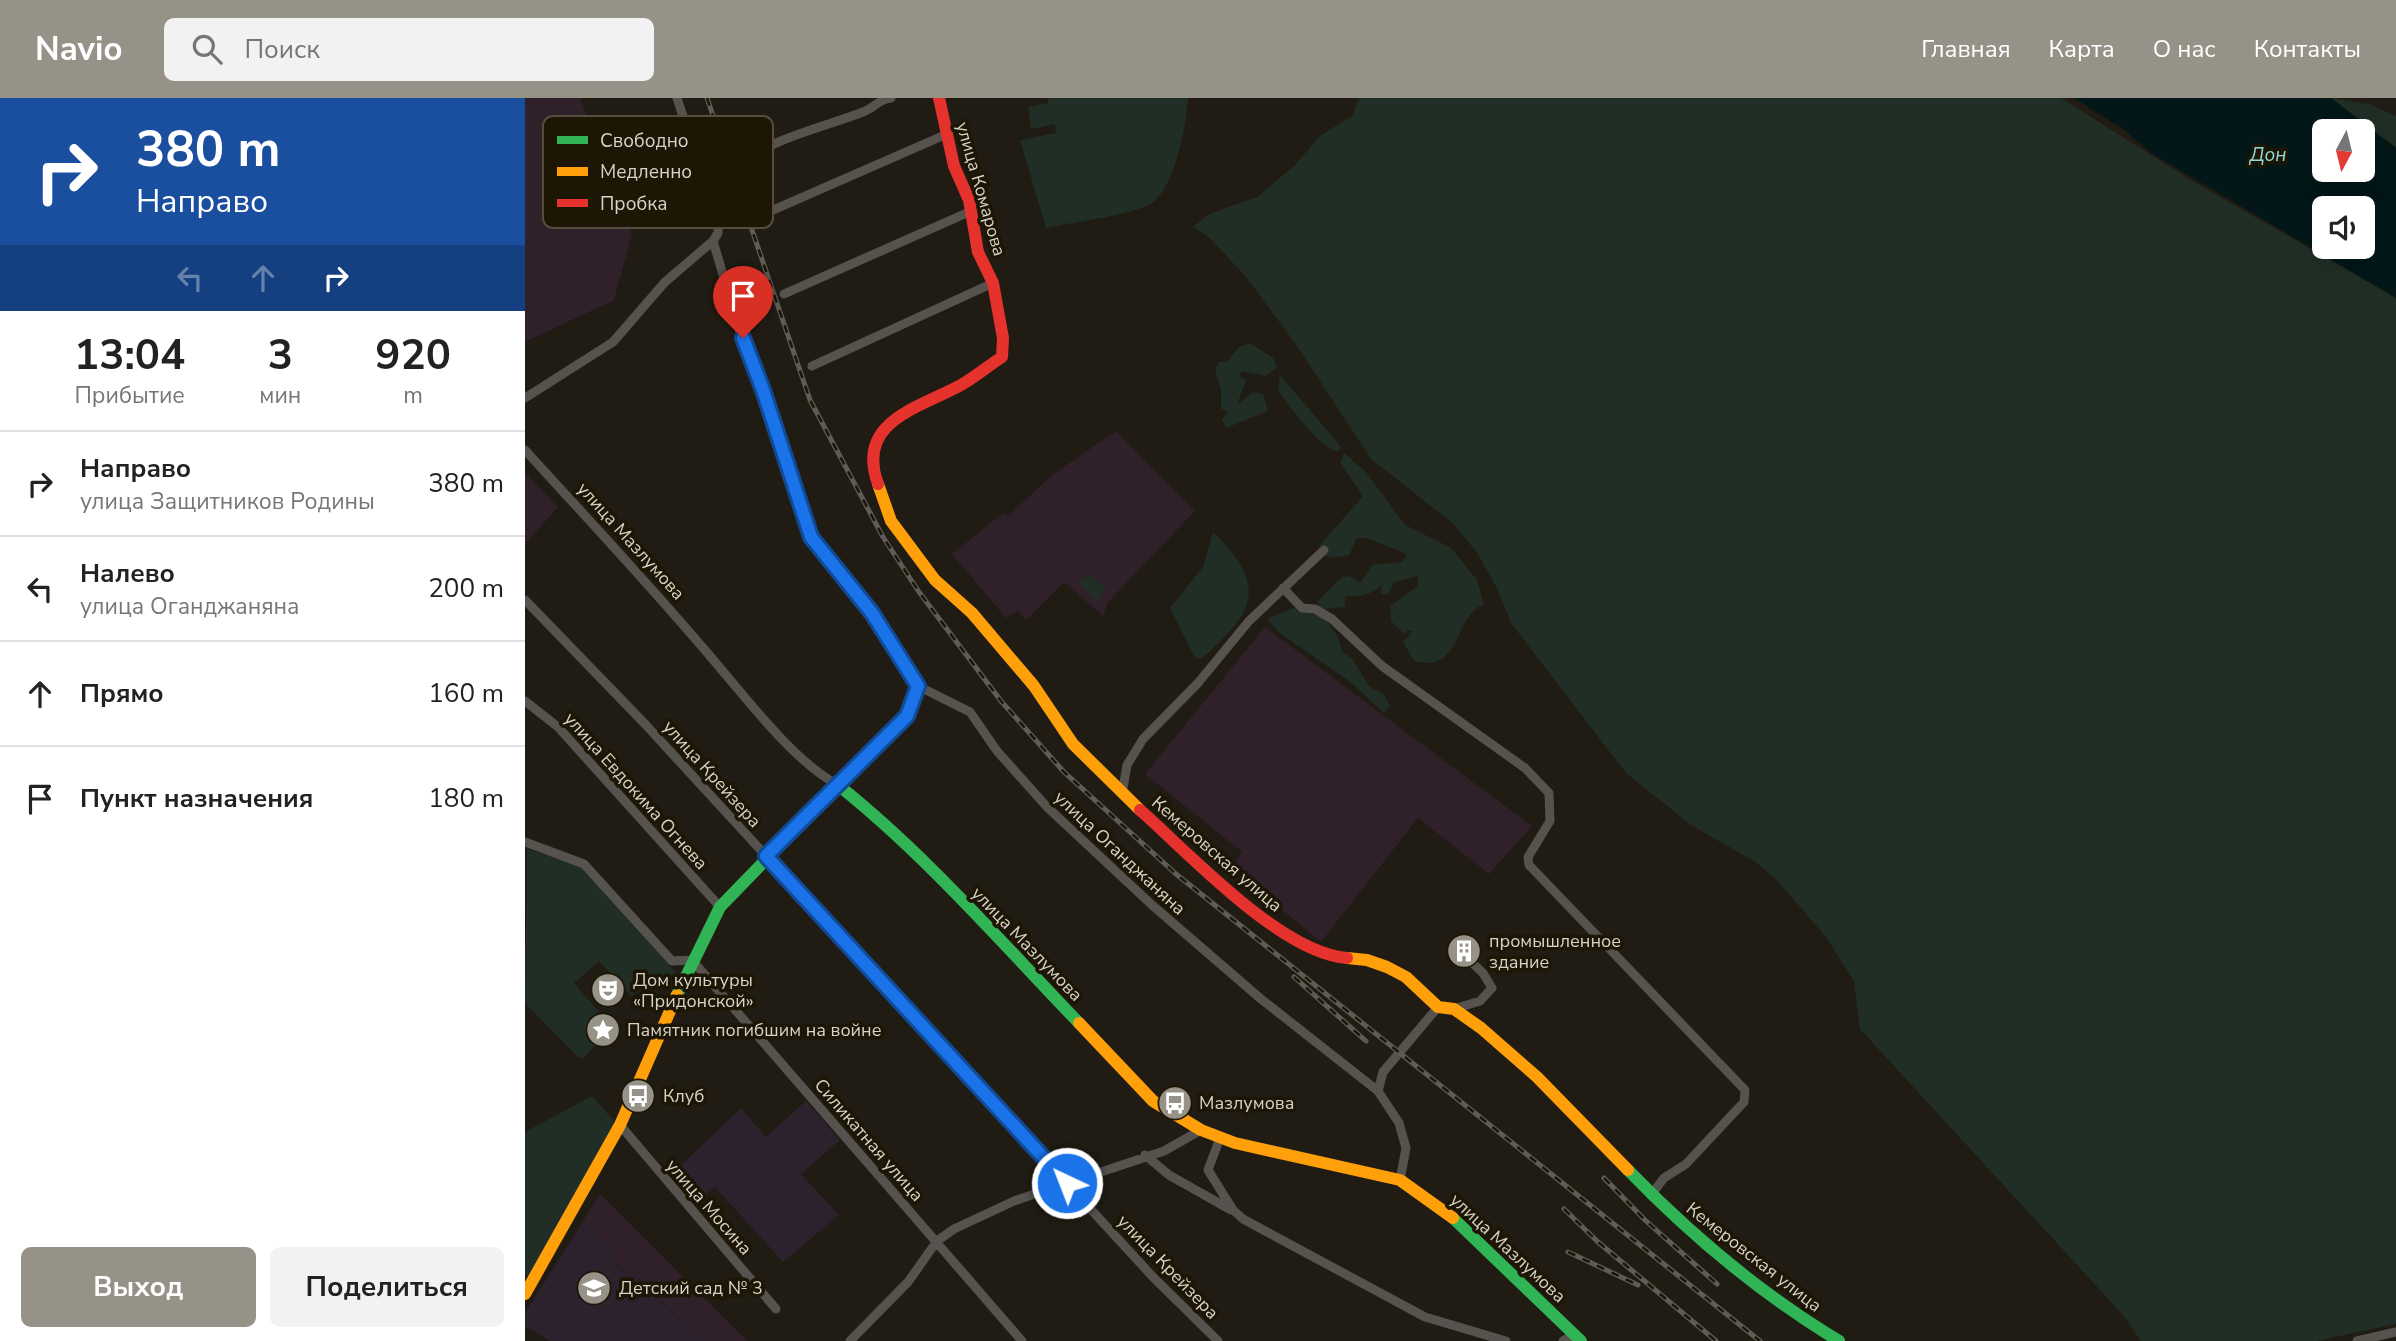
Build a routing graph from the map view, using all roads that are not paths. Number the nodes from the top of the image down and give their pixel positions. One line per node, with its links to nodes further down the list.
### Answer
1 (677, 98): 5 (street)
2 (881, 98): 3 (street); 7 (street)
3 (891, 98)
4 (936, 99): 6 (street, улица Комарова)
5 (683, 116)
6 (947, 134): 8 (street); 9 (street, улица Комарова)
7 (773, 144)
8 (773, 210)
9 (969, 212): 12 (street, улица Комарова); 13 (street)
10 (718, 228): 11 (street)
11 (713, 241): 15 (street); 21 (street)
12 (993, 283): 14 (street); 16 (street, улица Комарова)
13 (784, 294)
14 (812, 366)
15 (525, 398)
16 (883, 431): 24 (street, Кемеровская улица)
17 (525, 450): 23 (street, улица Мазлумова)
18 (1324, 550): 19 (street)
19 (1283, 588): 24 (street); 39 (street)
20 (525, 600): 26 (street, улица Крейзера)
21 (918, 686): 23 (street); 32 (street, улица Оганджаняна)
22 (525, 701): 27 (street, улица Евдокима Огнева)
23 (838, 785): 26 (street); 34 (street, улица Мазлумова)
24 (1122, 794): 30 (street, Кемеровская улица)
25 (525, 842): 29 (street)
26 (766, 856): 27 (street); 38 (street, улица Крейзера)
27 (720, 907): 29 (street)
28 (1467, 958): 31 (street)
29 (692, 960): 33 (street); 41 (street, Силикатная улица)
30 (1438, 1007): 31 (street); 32 (street)
31 (1454, 1009): 39 (street, Кемеровская улица)
32 (1378, 1091): 37 (street, улица Оганджаняна)
33 (620, 1125): 42 (street); 43 (street, улица Мосина)
34 (1201, 1130): 35 (street, улица Мазлумова); 36 (street)
35 (1220, 1138): 37 (street, улица Мазлумова); 40 (street)
36 (1146, 1155): 38 (street); 40 (street)
37 (1400, 1180): 45 (street, улица Мазлумова)
38 (1067, 1183): 41 (street); 48 (street, улица Крейзера)
39 (1651, 1195): 50 (street, Кемеровская улица)
40 (1233, 1210): 49 (street)
41 (937, 1241): 46 (street); 47 (street, Силикатная улица)
42 (527, 1287)
43 (776, 1309)
44 (2396, 1332): 51 (street)
45 (1573, 1339)
46 (850, 1341)
47 (1022, 1341)
48 (1218, 1341)
49 (1506, 1341)
50 (1839, 1341)
51 (2357, 1341)

